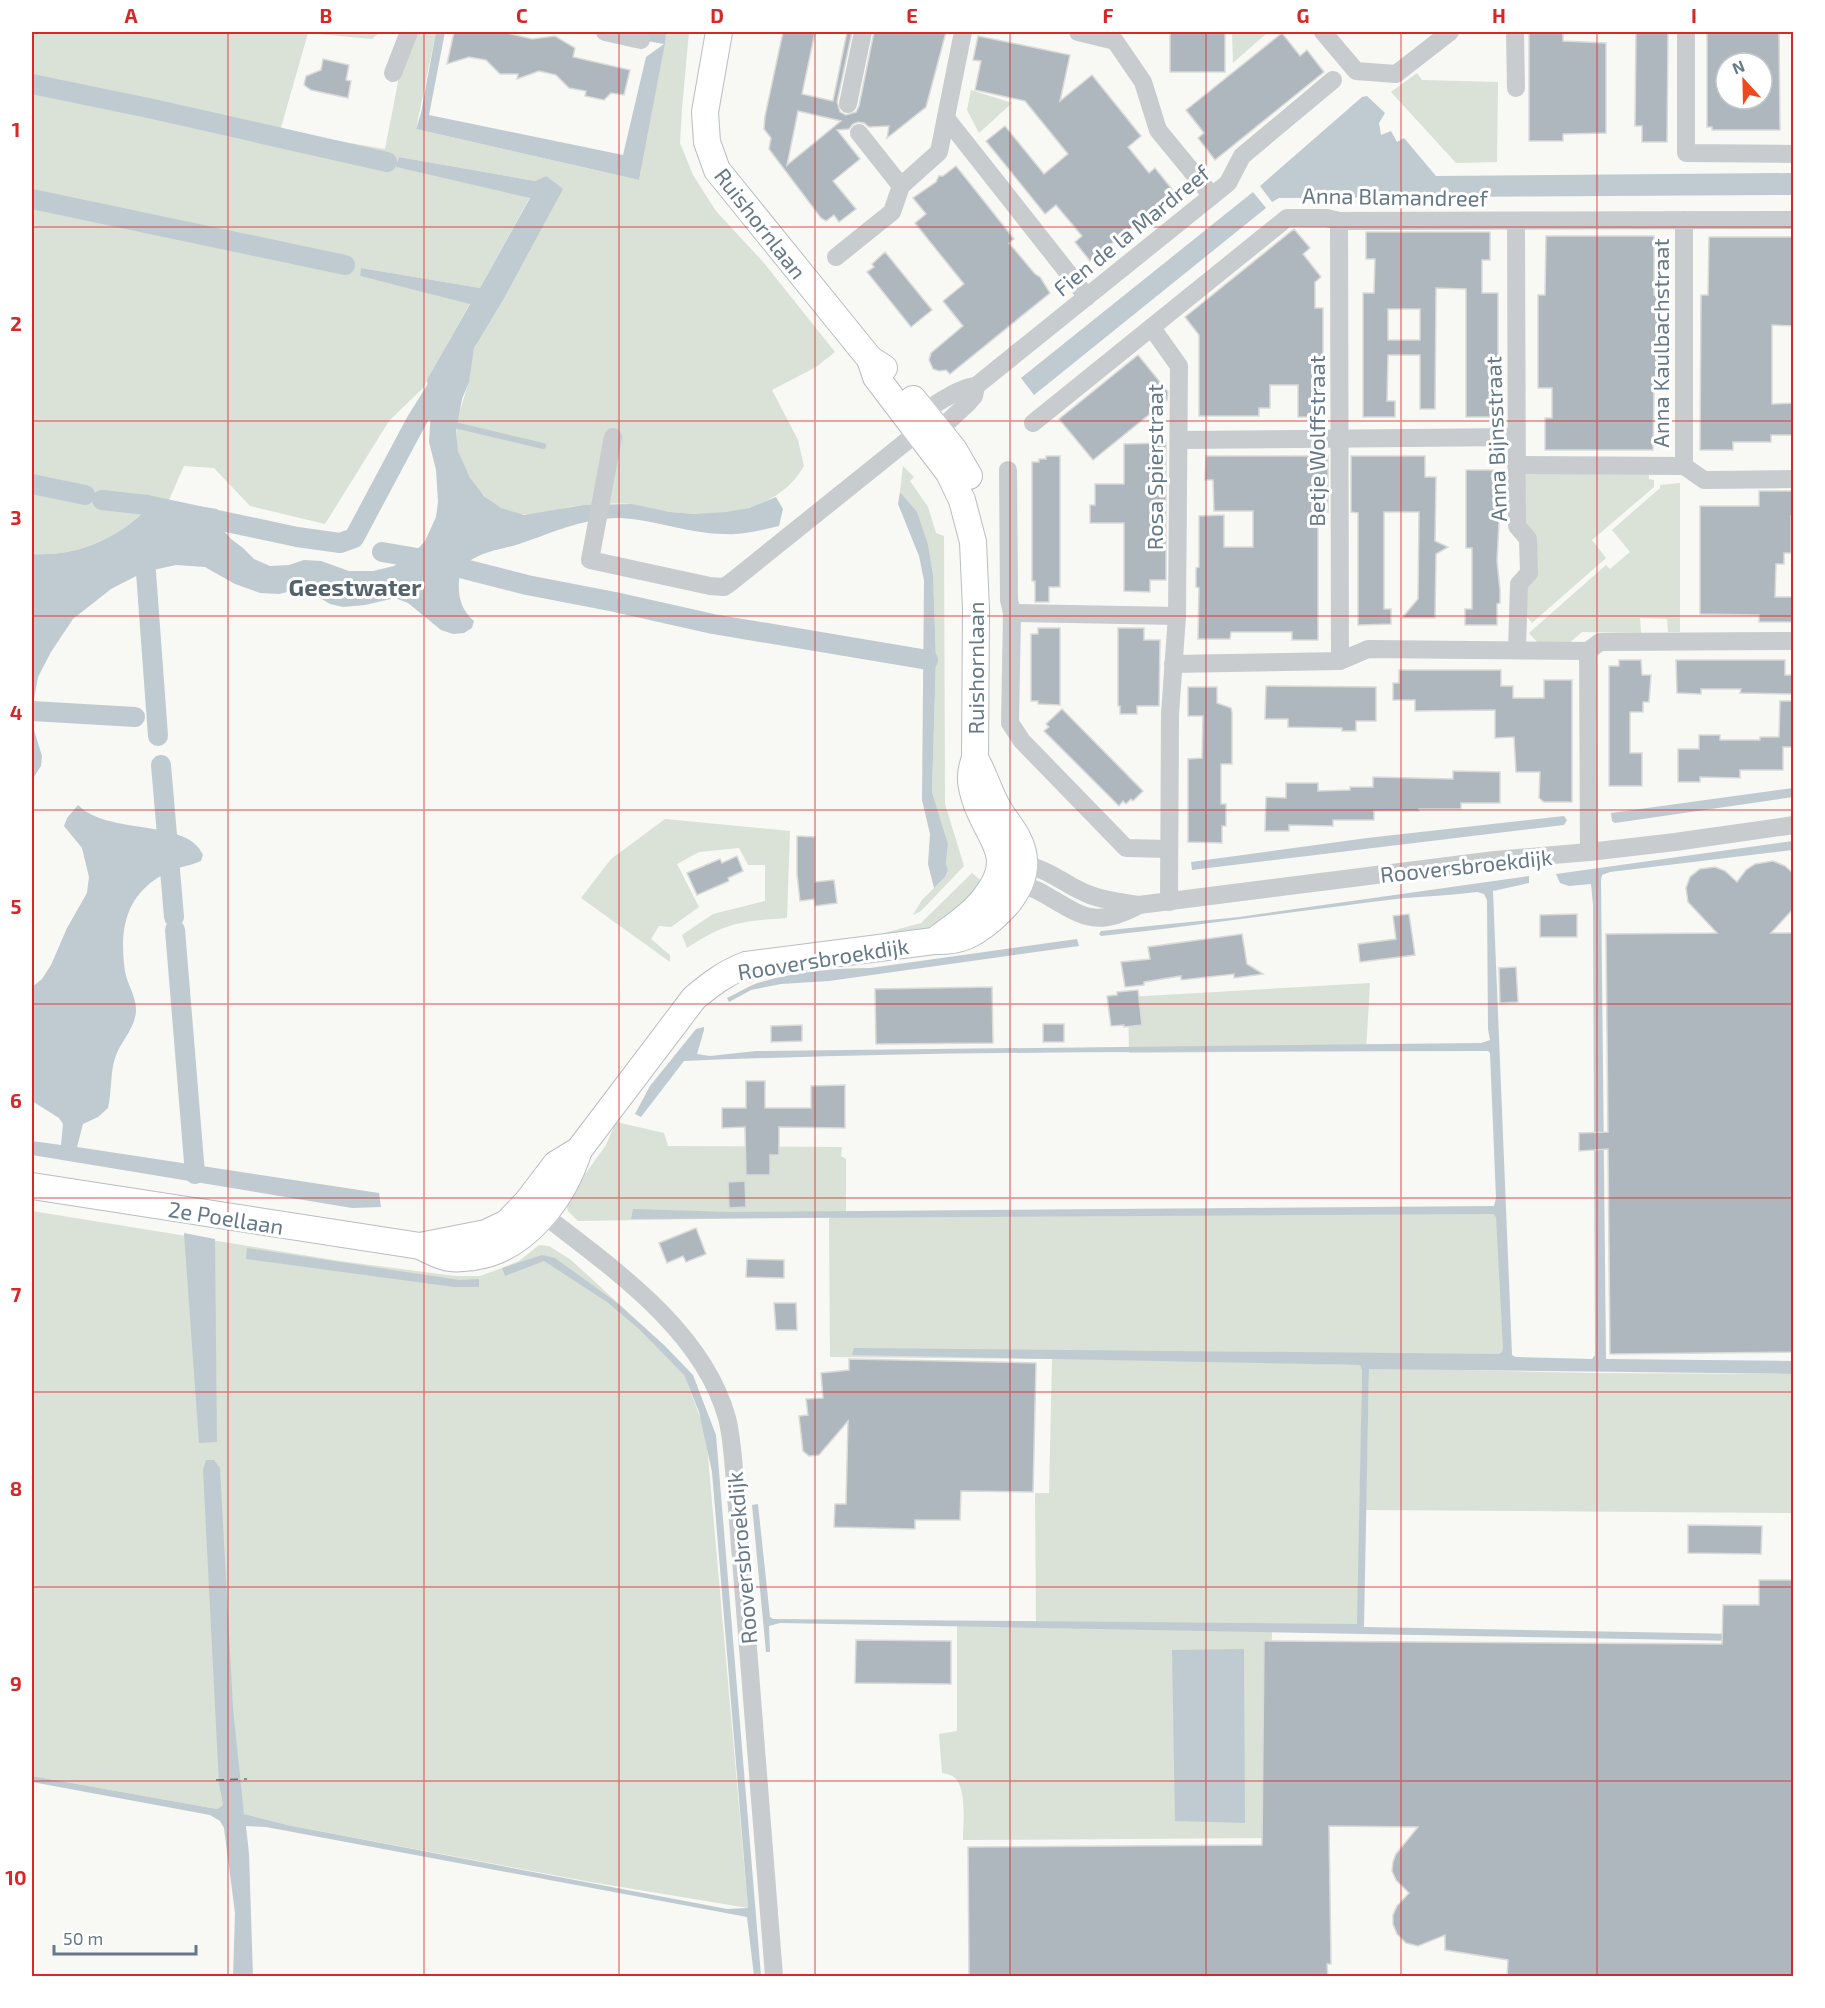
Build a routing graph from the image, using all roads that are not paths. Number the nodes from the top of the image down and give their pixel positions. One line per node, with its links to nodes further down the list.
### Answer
1 (409, 32): 13 (street)
2 (605, 32): 12 (street)
3 (719, 32): 30 (main road, Ruishornlaan)
4 (863, 32): 16 (street)
5 (963, 32): 17 (street)
6 (1078, 32): 11 (street)
7 (1323, 32): 8 (street)
8 (1450, 32)
9 (1515, 32): 15 (street)
10 (1686, 32): 19 (street)
11 (1119, 36): 21 (street)
12 (641, 40)
13 (393, 73)
14 (1334, 80): 21 (street, Fien de la Mardreef)
15 (1516, 88)
16 (848, 104)
17 (946, 118): 20 (street); 27 (street)
18 (859, 133): 20 (street)
19 (1794, 154)
20 (901, 186): 26 (street)
21 (1212, 196): 27 (street, Fien de la Mardreef)
22 (1684, 220): 23 (street, Anna Blamandreef); 24 (street, Anna Blamandreef); 36 (street, Anna Kaulbachstraat)
23 (1794, 220)
24 (1516, 221): 25 (street, Anna Blamandreef); 32 (street, Anna Bijnsstraat)
25 (1339, 222): 28 (street, Anna Blamandreef); 33 (street, Betje Wolffstraat)
26 (836, 257)
27 (1087, 297): 30 (street, Fien de la Mardreef)
28 (1152, 328): 29 (street, Anna Blamandreef); 34 (street, Rosa Spierstraat)
29 (1033, 423)
30 (928, 425): 31 (street, Fien de la Mardreef); 49 (main road, Ruishornlaan)
31 (613, 437)
32 (1516, 437): 33 (street); 35 (street, Anna Bijnsstraat)
33 (1340, 439): 34 (street); 44 (street, Betje Wolffstraat)
34 (1179, 440): 40 (street, Rosa Spierstraat)
35 (1516, 465): 36 (street); 42 (street, Anna Bijnsstraat)
36 (1684, 466): 38 (street)
37 (1008, 470): 39 (street)
38 (1794, 479)
39 (1012, 613): 40 (street); 47 (street)
40 (1176, 616): 45 (street, Rosa Spierstraat)
41 (1794, 642): 43 (street)
42 (1517, 650): 43 (street); 44 (street)
43 (1588, 651): 48 (street)
44 (1340, 661): 45 (street)
45 (1173, 664): 47 (street, Rosa Spierstraat)
46 (1794, 825): 48 (street, Rooversbroekdijk)
47 (1169, 849): 52 (street, Rosa Spierstraat)
48 (1589, 852): 52 (street, Rooversbroekdijk)
49 (1015, 872): 52 (street, Rooversbroekdijk); 54 (main road, Rooversbroekdijk)
50 (1060, 891): 51 (street)
51 (1081, 900)
52 (1169, 902)
53 (32, 1186): 54 (main road, 2e Poellaan)
54 (535, 1208): 55 (street, Rooversbroekdijk)
55 (774, 1977)

